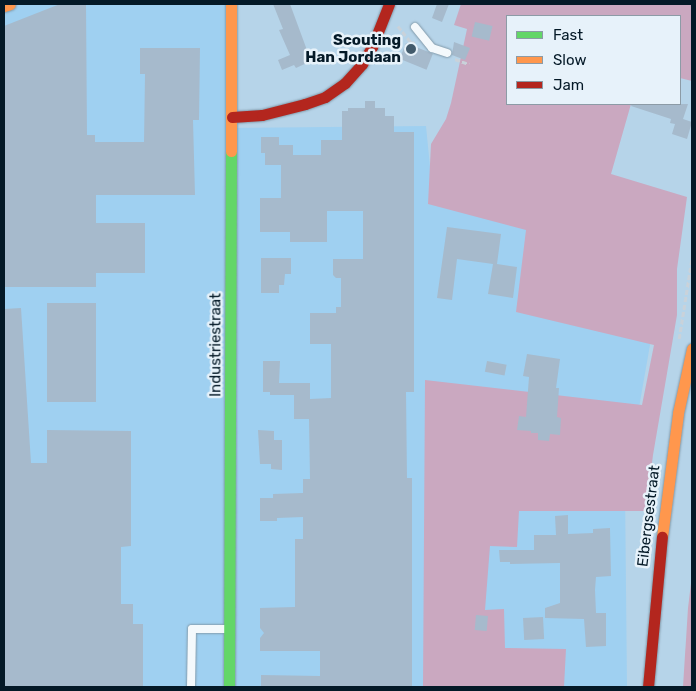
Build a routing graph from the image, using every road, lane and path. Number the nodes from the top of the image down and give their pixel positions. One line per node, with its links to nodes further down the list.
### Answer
1 (10, 4): 4 (street)
2 (231, 4): 8 (street, Industriestraat)
3 (389, 4): 8 (street)
4 (4, 6)
5 (415, 27): 6 (lane)
6 (447, 53): 7 (path)
7 (469, 64)
8 (232, 117): 10 (street, Industriestraat)
9 (692, 349): 13 (street, Eibergsestraat)
10 (229, 629): 11 (lane); 12 (street, Industriestraat)
11 (190, 687)
12 (229, 687)
13 (648, 687)

